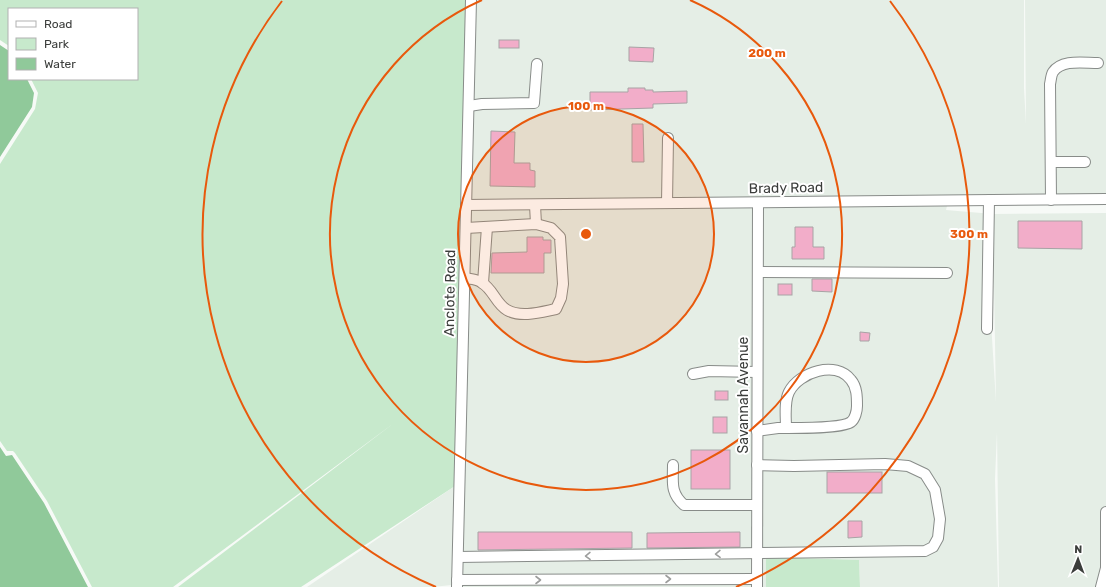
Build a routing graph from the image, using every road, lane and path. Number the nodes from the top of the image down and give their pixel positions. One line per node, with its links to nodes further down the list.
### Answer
1 (471, 0): 4 (street, Anclote Road)
2 (1098, 62): 6 (street)
3 (537, 64): 4 (street)
4 (469, 106): 13 (street, Anclote Road)
5 (668, 138): 11 (street)
6 (1051, 162): 7 (street); 10 (street)
7 (1085, 162)
8 (1106, 199): 10 (street, Brady Road)
9 (989, 200): 10 (street, Brady Road); 12 (street, Brady Road); 22 (street)
10 (1051, 200)
11 (667, 203): 12 (street, Brady Road); 14 (street, Brady Road)
12 (758, 203): 18 (street, Savannah Avenue)
13 (466, 205): 14 (street, Brady Road); 17 (street, Anclote Road)
14 (535, 205): 15 (street)
15 (536, 224): 16 (street); 21 (street)
16 (487, 227): 17 (street); 21 (street)
17 (466, 228): 20 (street, Anclote Road)
18 (758, 272): 19 (street); 23 (street, Savannah Avenue)
19 (947, 273)
20 (465, 278): 21 (street); 32 (street, Anclote Road)
21 (483, 283)
22 (987, 329)
23 (757, 372): 24 (street); 26 (street, Savannah Avenue)
24 (693, 374)
25 (786, 428): 25 (street); 26 (street)
26 (757, 431): 28 (street, Savannah Avenue)
27 (673, 464): 29 (street)
28 (757, 465): 29 (street, Savannah Avenue); 31 (street)
29 (757, 504): 31 (street, Savannah Avenue)
30 (1106, 512): 35 (street)
31 (757, 554): 32 (street, one-way to 32); 33 (street, Savannah Avenue)
32 (458, 557): 34 (street, Anclote Road)
33 (757, 583): 34 (street, one-way to 33)
34 (457, 584)
35 (1101, 587)

